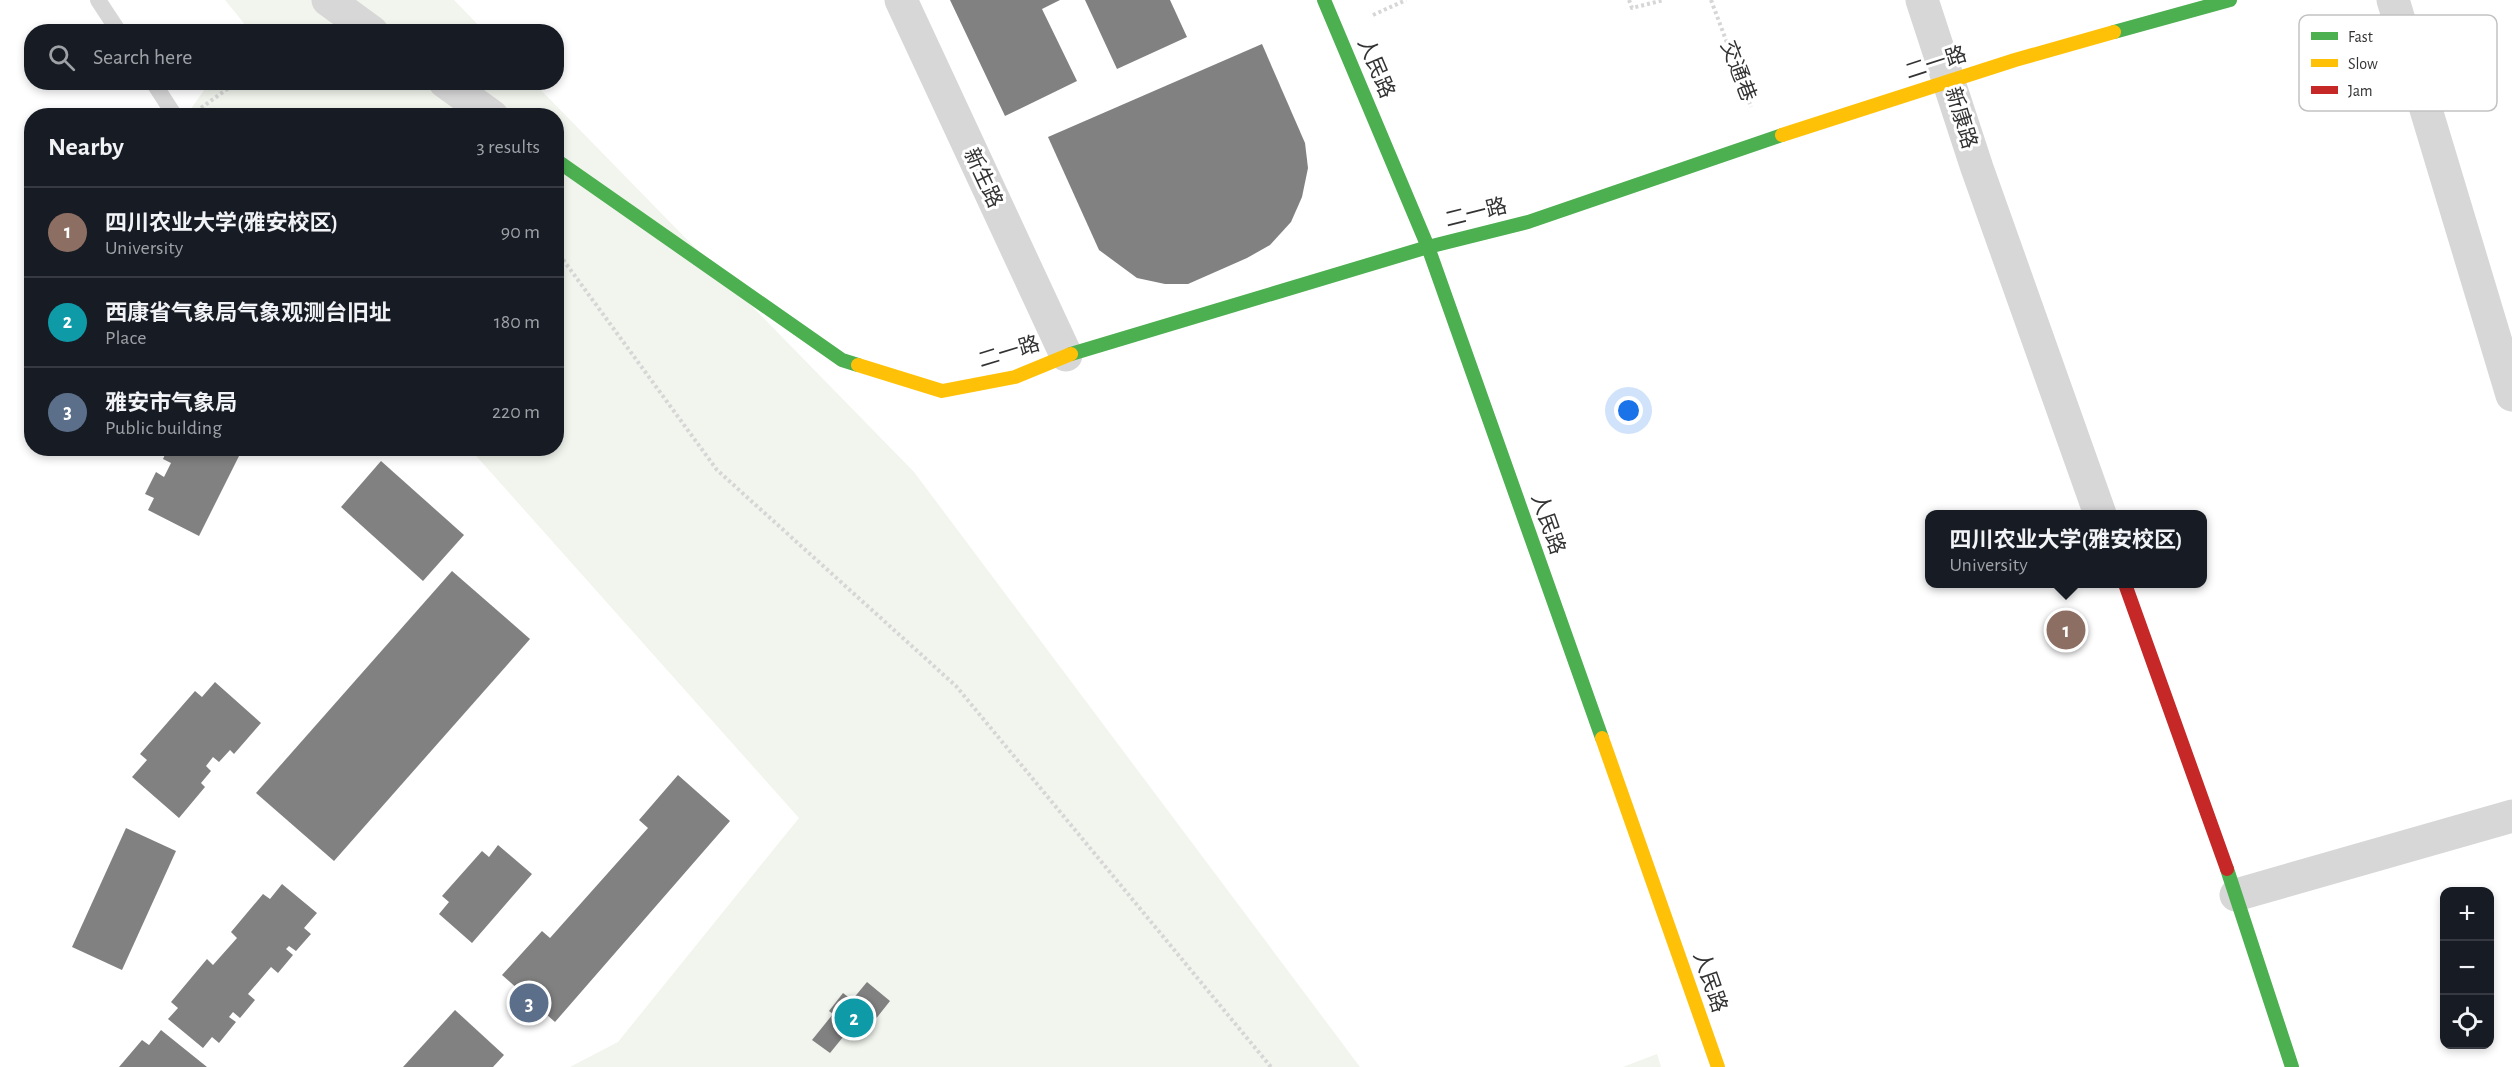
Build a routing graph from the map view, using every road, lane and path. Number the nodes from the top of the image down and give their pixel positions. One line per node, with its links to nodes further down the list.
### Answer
1 (98, 0): 15 (lane)
2 (328, 0): 16 (street)
3 (901, 0): 29 (street, 新生路)
4 (1324, 0): 27 (street, 人民路)
5 (1406, 0): 13 (path)
6 (1629, 0): 7 (path)
7 (1664, 0)
8 (1711, 0): 25 (path, 交通巷)
9 (1922, 0): 17 (street, 新康路)
10 (2230, 0): 12 (street, 二一路)
11 (2393, 0): 14 (street)
12 (2203, 4): 17 (street, 二一路)
13 (1373, 15)
14 (2398, 15)
15 (114, 24)
16 (361, 24)
17 (1950, 81): 25 (street, 二一路); 31 (street, 新康路)
18 (158, 90): 21 (lane)
19 (226, 90): 22 (path)
20 (456, 90): 23 (street)
21 (171, 108)
22 (201, 108)
23 (481, 108)
24 (2426, 111): 30 (street)
25 (1764, 141): 27 (street, 二一路)
26 (564, 166): 29 (street, 二一路)
27 (1428, 247): 29 (street, 二一路); 36 (street, 人民路)
28 (564, 261): 35 (path)
29 (1066, 355)
30 (2512, 395)
31 (2099, 510)
32 (2126, 588): 34 (street)
33 (2512, 816): 34 (street)
34 (2236, 895): 37 (street)
35 (1271, 1067)
36 (1718, 1067)
37 (2292, 1067)

